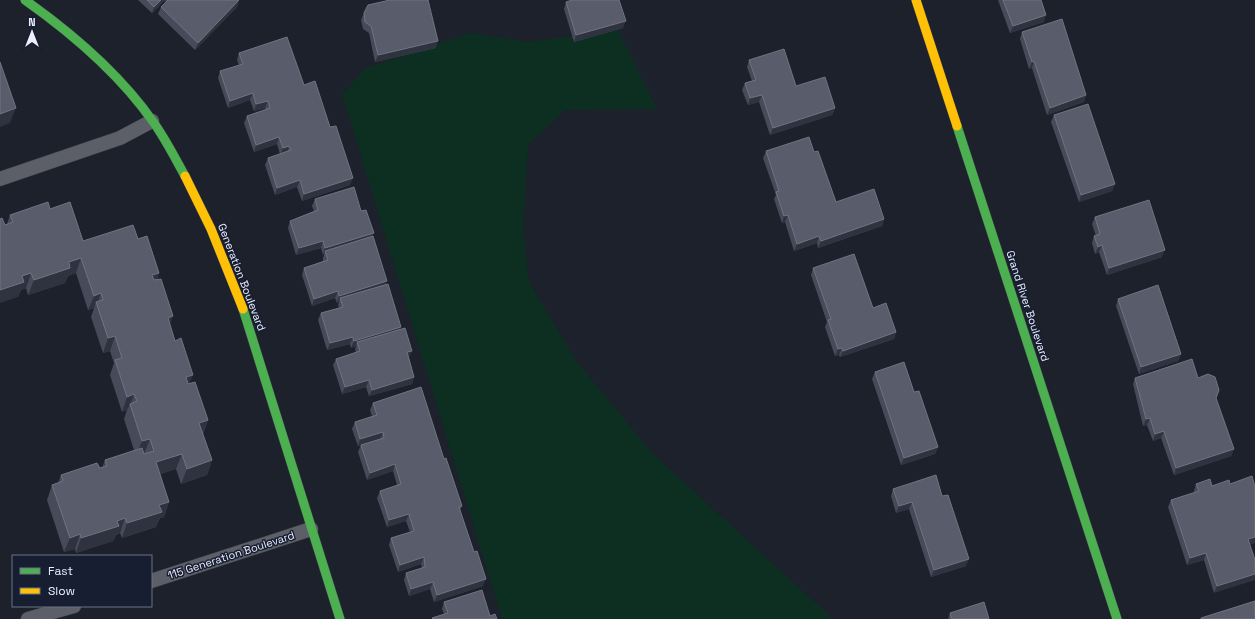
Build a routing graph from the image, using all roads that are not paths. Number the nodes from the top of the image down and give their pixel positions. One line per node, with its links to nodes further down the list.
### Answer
1 (25, 0): 3 (street, Generation Boulevard)
2 (916, 0): 10 (street, Grand River Boulevard)
3 (152, 121): 4 (lane); 5 (street, Generation Boulevard)
4 (0, 179)
5 (311, 529): 6 (lane, 115 Generation Boulevard); 9 (street, Generation Boulevard)
6 (152, 581)
7 (70, 607): 8 (lane)
8 (28, 619)
9 (340, 619)
10 (1117, 619)

